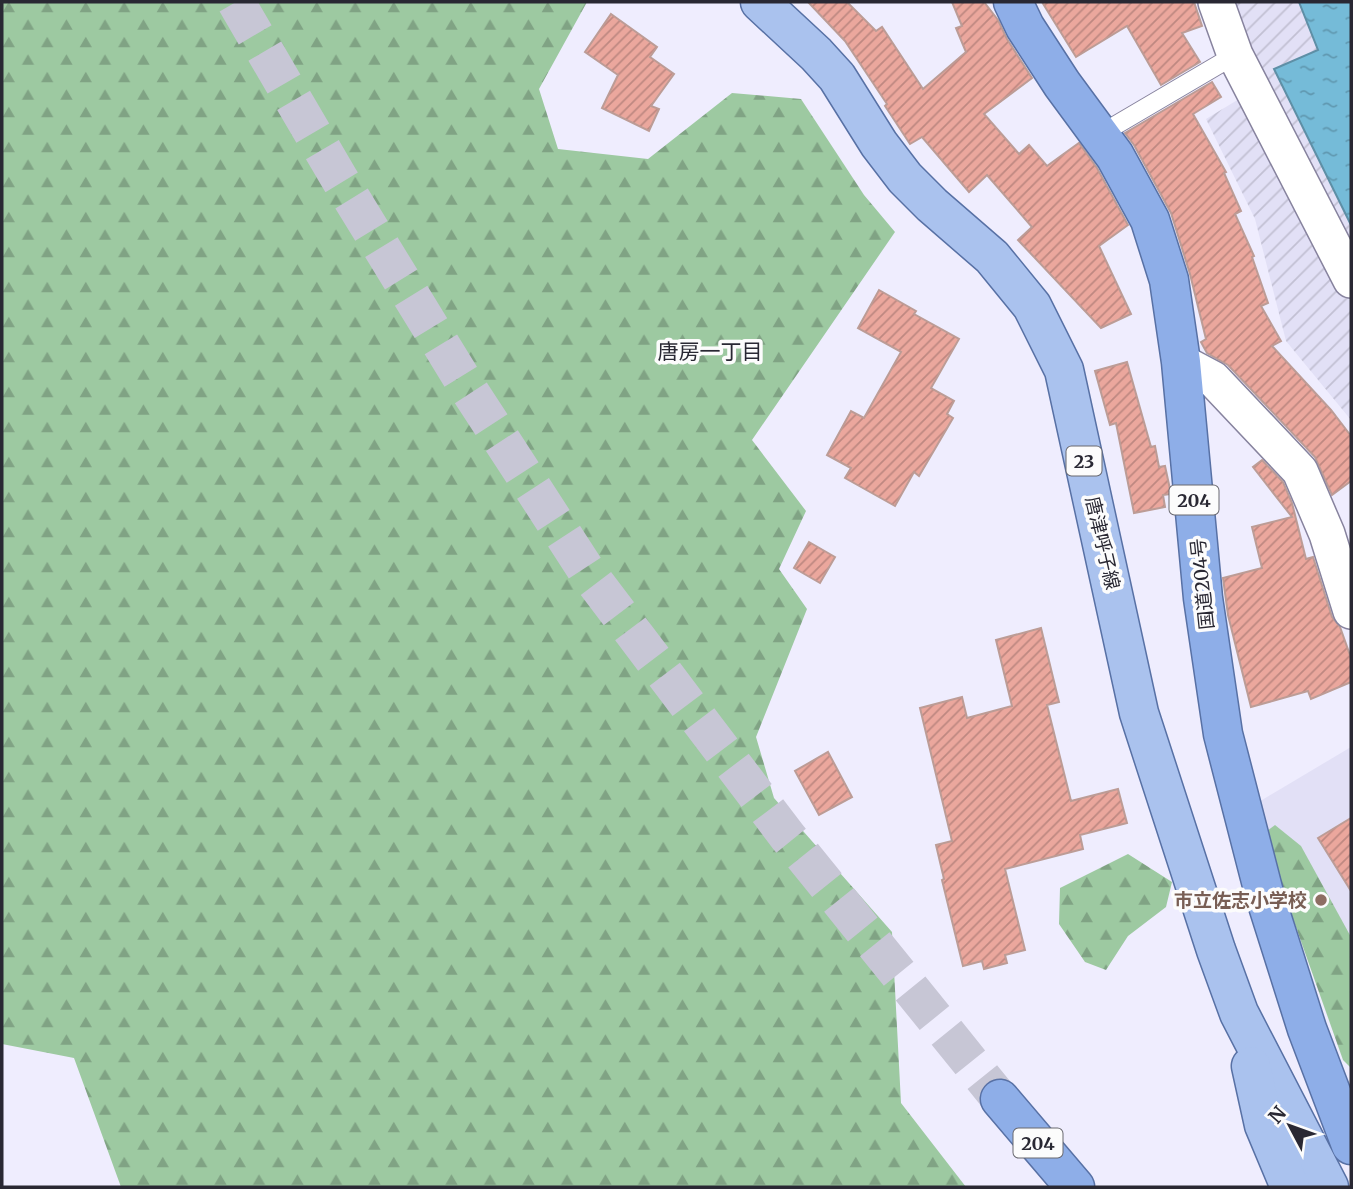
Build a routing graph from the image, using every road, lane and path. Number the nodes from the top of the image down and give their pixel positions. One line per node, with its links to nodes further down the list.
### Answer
1 (760, 2): 10 (main road, 唐津呼子線 / 23)
2 (1013, 2): 5 (highway, 国道204号 / 204)
3 (1216, 2): 4 (street)
4 (1235, 55): 5 (lane); 6 (street)
5 (1099, 135): 7 (highway, 国道204号 / 204)
6 (1351, 280)
7 (1181, 362): 8 (street); 11 (highway, 国道204号 / 204)
8 (1339, 541): 9 (street)
9 (1351, 611)
10 (1239, 1013): 16 (main road, 唐津呼子線 / 23); 17 (main road, 唐津呼子線 / 23)
11 (1307, 1029): 13 (highway, 国道204号 / 204); 14 (highway, 国道204号 / 204)
12 (1000, 1099): 15 (highway, 204)
13 (1351, 1106)
14 (1351, 1145)
15 (1075, 1187)
16 (1290, 1187)
17 (1329, 1187)

